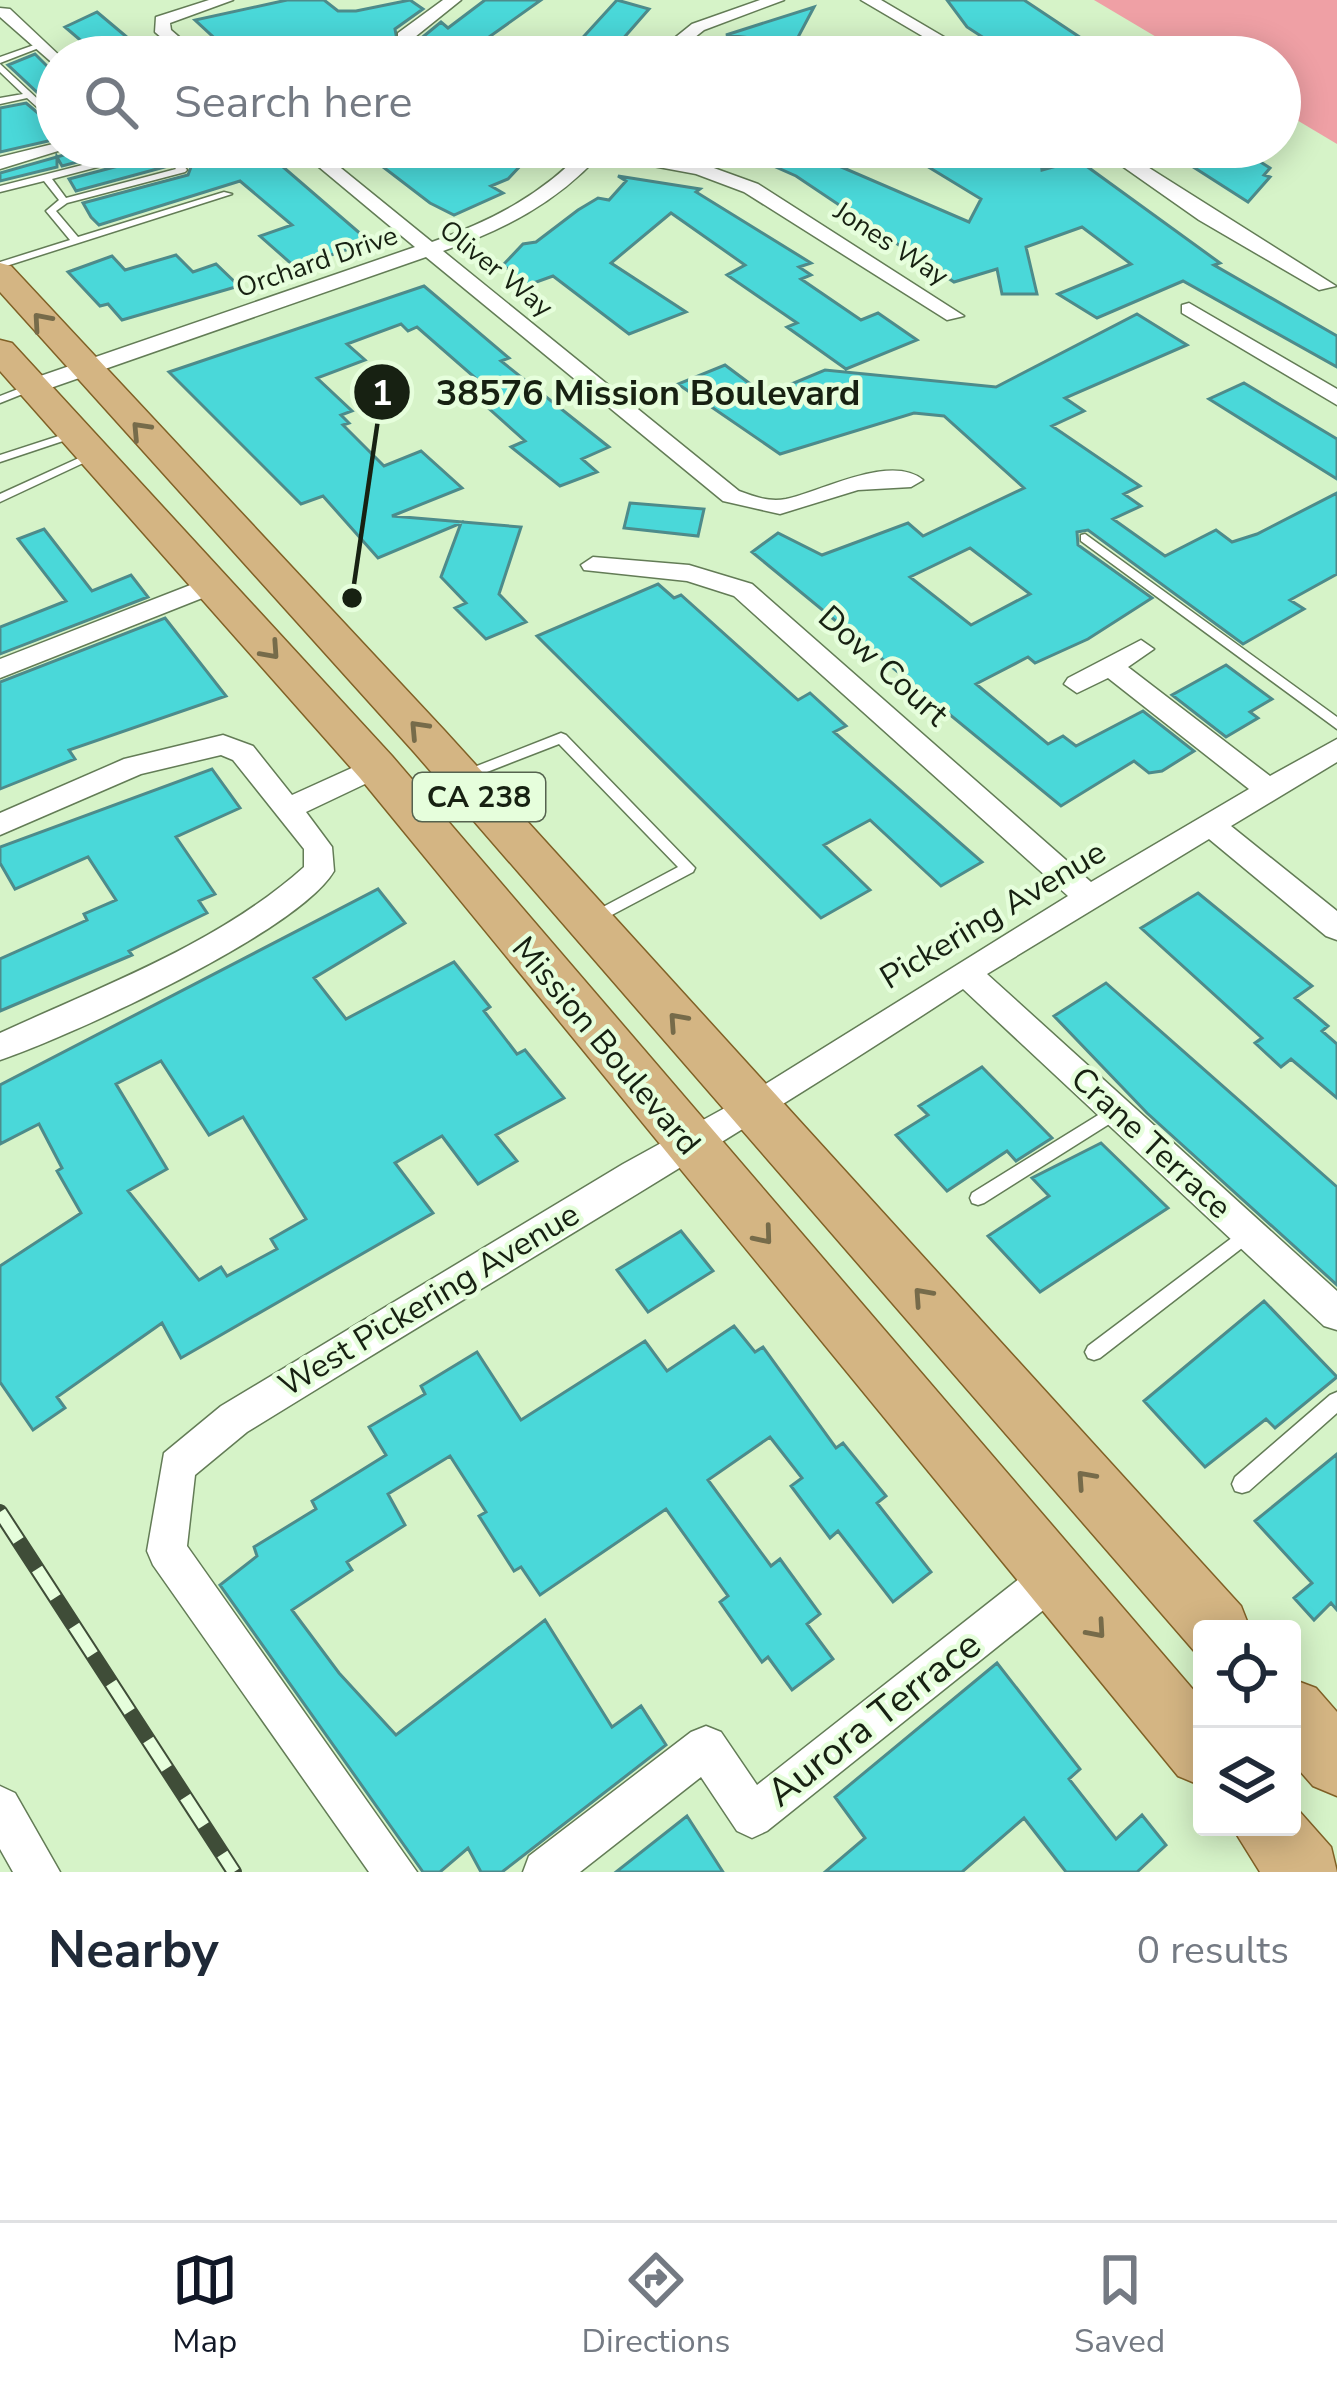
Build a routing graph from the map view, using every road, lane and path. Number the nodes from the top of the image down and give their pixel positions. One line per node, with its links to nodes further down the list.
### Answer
1 (225, 0): 6 (street)
2 (454, 0): 7 (street)
3 (776, 0): 8 (street)
4 (869, 0): 9 (street)
5 (4, 11): 10 (street)
6 (168, 36)
7 (405, 36)
8 (687, 36)
9 (933, 36)
10 (36, 42)
11 (36, 48): 12 (lane)
12 (0, 64): 13 (lane)
13 (31, 95): 14 (lane); 15 (lane)
14 (36, 100)
15 (0, 101)
16 (36, 154): 17 (street)
17 (0, 164)
18 (81, 168): 24 (lane)
19 (180, 168): 27 (lane)
20 (330, 168): 29 (street, Oliver Way)
21 (575, 168): 29 (street, Orchard Drive)
22 (695, 168): 33 (street, Jones Way)
23 (1134, 168): 31 (street)
24 (46, 177): 25 (lane); 27 (lane)
25 (0, 189)
26 (226, 194): 28 (lane)
27 (64, 201): 28 (lane)
28 (76, 241): 30 (lane)
29 (432, 252): 35 (street, Orchard Drive); 40 (street, Oliver Way)
30 (0, 269): 35 (main road, Mission Boulevard / CA 238, one-way to 30)
31 (1326, 286)
32 (1189, 309): 37 (street)
33 (954, 316)
34 (0, 350): 36 (main road, Mission Boulevard / CA 238)
35 (83, 369): 36 (street, Orchard Drive); 52 (main road, Mission Boulevard / CA 238, one-way to 35)
36 (15, 393): 38 (main road, Mission Boulevard / CA 238)
37 (1337, 398)
38 (83, 445): 39 (lane); 41 (lane); 44 (main road, Mission Boulevard / CA 238)
39 (0, 459)
40 (911, 480)
41 (0, 498)
42 (1085, 538): 49 (lane)
43 (593, 565): 57 (street, Dow Court)
44 (211, 586): 47 (street); 51 (main road, Mission Boulevard / CA 238, one-way to 51)
45 (1141, 649): 46 (street)
46 (1109, 666): 48 (street); 53 (street)
47 (0, 669)
48 (1077, 684)
49 (1337, 724)
50 (1337, 749): 53 (street, Pickering Avenue)
51 (376, 767): 54 (street); 64 (main road, Mission Boulevard / CA 238)
52 (461, 777): 58 (main road, Mission Boulevard / CA 238); 58 (lane)
53 (1269, 790): 56 (street, Pickering Avenue)
54 (286, 809): 55 (street); 61 (street)
55 (0, 825)
56 (1210, 825): 57 (street, Pickering Avenue); 59 (street)
57 (1089, 898): 60 (street, Pickering Avenue)
58 (589, 921): 62 (main road, Mission Boulevard / CA 238, one-way to 58)
59 (1337, 928)
60 (965, 972): 62 (street, Pickering Avenue); 63 (street, Crane Terrace)
61 (0, 1047)
62 (755, 1108): 64 (street, Pickering Avenue); 72 (main road, Mission Boulevard / CA 238, one-way to 62)
63 (1116, 1111): 65 (lane); 66 (street, Crane Terrace)
64 (689, 1147): 71 (main road, Mission Boulevard / CA 238, one-way to 71); 79 (street, West Pickering Avenue)
65 (978, 1198)
66 (1249, 1233): 67 (street, Crane Terrace); 68 (lane)
67 (1337, 1314)
68 (1094, 1352)
69 (1337, 1401): 70 (lane)
70 (1241, 1484)
71 (1052, 1578): 74 (main road, Mission Boulevard / CA 238, one-way to 74); 80 (street, Aurora Terrace)
72 (1210, 1620)
73 (1301, 1722): 75 (main road)
74 (1193, 1742)
75 (1337, 1762)
76 (0, 1808): 78 (street)
77 (1275, 1836): 81 (main road)
78 (38, 1872)
79 (395, 1872)
80 (545, 1872)
81 (1306, 1872)

